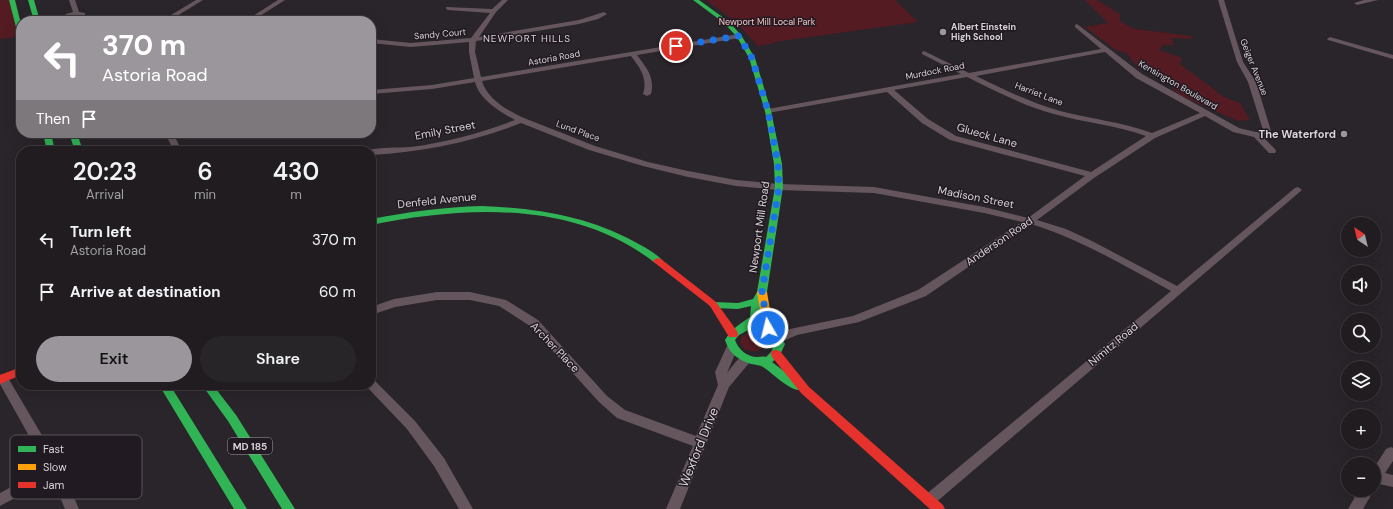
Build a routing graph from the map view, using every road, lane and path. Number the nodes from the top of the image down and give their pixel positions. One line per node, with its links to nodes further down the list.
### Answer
1 (12, 0): 15 (street)
2 (31, 0): 16 (street)
3 (72, 0): 13 (street)
4 (200, 0): 17 (street)
5 (282, 0): 18 (street)
6 (504, 0): 12 (street)
7 (696, 0): 20 (street, Newport Mill Road)
8 (1221, 0): 36 (street, Geiger Avenue)
9 (1375, 0): 10 (street)
10 (1357, 3)
11 (448, 8): 12 (street)
12 (494, 11): 22 (street)
13 (76, 13)
14 (604, 14): 22 (street, Sandy Court)
15 (16, 16)
16 (36, 16)
17 (173, 16)
18 (256, 16)
19 (1077, 26): 24 (street, Kensington Boulevard)
20 (739, 36): 26 (street, Astoria Road); 33 (street, Newport Mill Road)
21 (1330, 39): 27 (street)
22 (473, 40): 23 (street, Sandy Court); 29 (street, Lund Place)
23 (376, 43)
24 (1106, 50): 28 (street, Murdock Road); 34 (street, Kensington Boulevard)
25 (924, 53): 28 (street, Harriet Lane)
26 (633, 54): 29 (street, Astoria Road); 32 (street)
27 (1393, 57)
28 (968, 75): 30 (street, Murdock Road); 37 (street, Harriet Lane)
29 (478, 80): 31 (street, Astoria Road); 35 (street, Lund Place)
30 (889, 90): 33 (street, Murdock Road); 40 (street, Glueck Lane)
31 (376, 92)
32 (647, 94)
33 (768, 111): 41 (street, Newport Mill Road)
34 (1206, 113): 36 (street, Kensington Boulevard); 37 (street, Anderson Road)
35 (520, 120): 38 (street, Emily Street); 41 (street, Lund Place)
36 (1257, 135): 39 (street)
37 (1152, 136): 40 (street, Anderson Road)
38 (376, 151)
39 (1272, 151)
40 (1091, 176): 44 (street, Anderson Road)
41 (779, 187): 44 (street, Madison Street); 46 (street, Newport Mill Road)
42 (1298, 190): 45 (street, Nimitz Road)
43 (376, 221): 48 (street, Denfeld Avenue)
44 (1030, 221): 45 (street, Madison Street); 53 (street, Anderson Road)
45 (1177, 290): 75 (street, Nimitz Road)
46 (762, 292): 47 (street, Newport Mill Road); 51 (street, Newport Mill Road)
47 (756, 301): 48 (street); 50 (street, Newport Mill Road)
48 (715, 307): 50 (street, Denfeld Avenue); 52 (street, Denfeld Avenue)
49 (376, 309): 66 (street, Archer Place)
50 (749, 325): 51 (street); 52 (street)
51 (768, 328): 53 (street)
52 (733, 334): 54 (street)
53 (779, 338): 55 (street)
54 (732, 347): 56 (street); 60 (street, Wexford Drive)
55 (776, 354): 57 (street); 64 (street)
56 (746, 359): 57 (street); 60 (street, Wexford Drive)
57 (762, 360): 64 (street)
58 (16, 373): 59 (street)
59 (1, 379): 65 (street)
60 (724, 385): 66 (street, Wexford Drive)
61 (376, 389): 79 (street)
62 (167, 390): 77 (street)
63 (211, 390): 78 (street, MD 185)
64 (805, 390): 75 (street)
65 (34, 435)
66 (700, 443): 80 (street, Wexford Drive)
67 (1391, 453): 68 (street)
68 (1381, 469)
69 (1381, 479): 70 (street)
70 (1393, 481)
71 (10, 495): 74 (street)
72 (1363, 497): 82 (street)
73 (68, 499): 76 (street)
74 (0, 500)
75 (929, 500): 81 (street)
76 (72, 509)
77 (241, 509)
78 (289, 509)
79 (466, 509)
80 (673, 509)
81 (939, 509)
82 (1355, 509)

